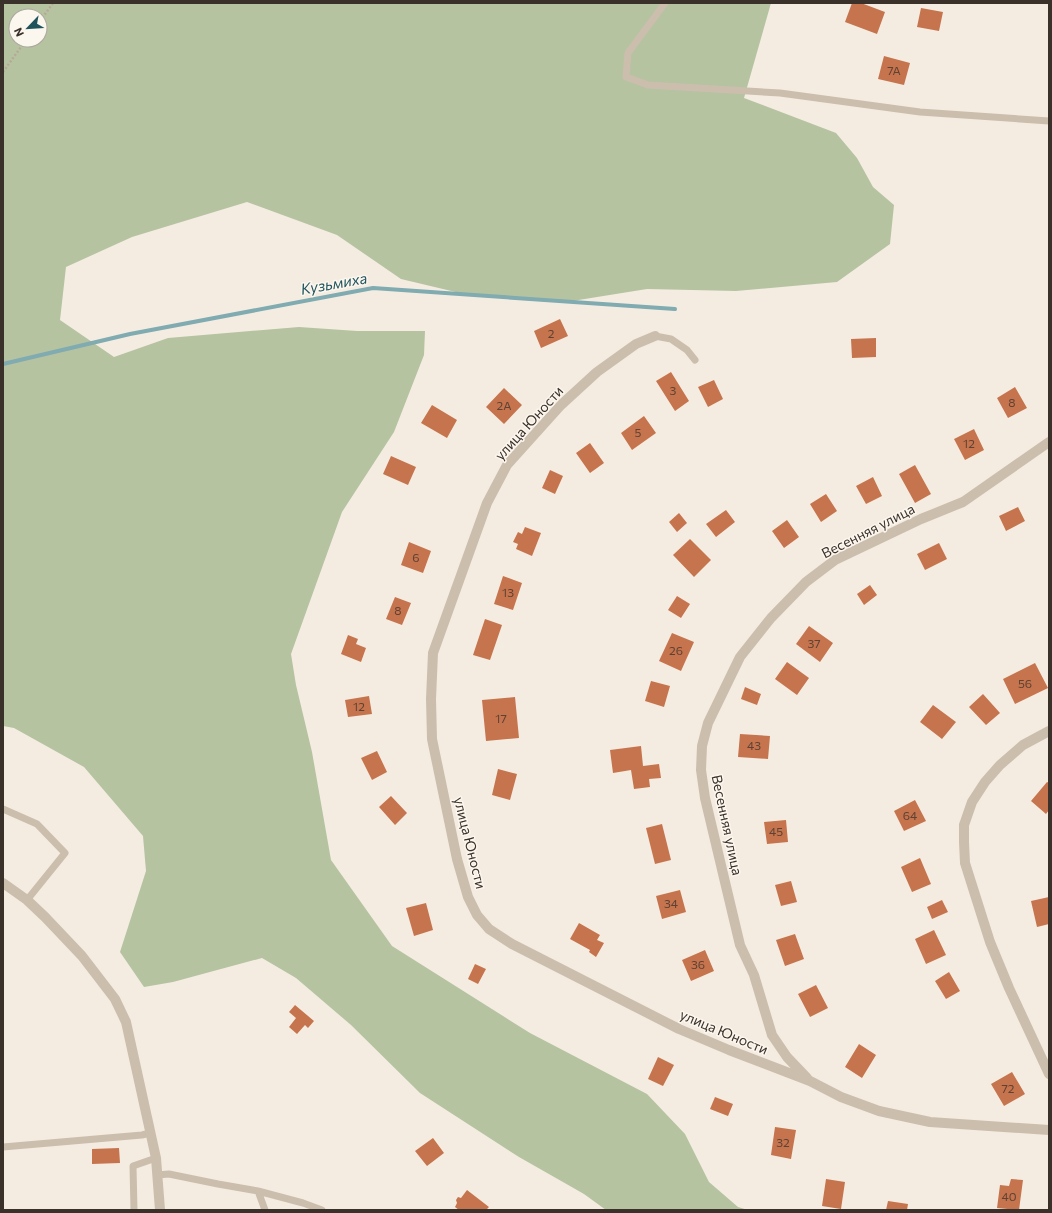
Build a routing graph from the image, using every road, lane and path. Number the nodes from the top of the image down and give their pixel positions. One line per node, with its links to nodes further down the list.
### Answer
1 (665, 3): 4 (lane)
2 (20, 48): 3 (path)
3 (3, 72)
4 (1049, 121)
5 (655, 336): 6 (lane); 13 (street, улица Юности)
6 (695, 360)
7 (1049, 442): 13 (street, Весенняя улица)
8 (1049, 731): 12 (street)
9 (3, 809): 11 (lane)
10 (3, 883): 11 (street)
11 (27, 900): 15 (street)
12 (1049, 1074)
13 (810, 1081): 14 (street, улица Юности)
14 (1049, 1130)
15 (150, 1133): 16 (lane); 17 (street)
16 (3, 1147)
17 (156, 1158): 18 (street); 20 (lane)
18 (157, 1175): 19 (lane); 21 (street)
19 (258, 1191): 22 (lane); 23 (lane)
20 (134, 1210)
21 (160, 1210)
22 (265, 1210)
23 (322, 1210)

